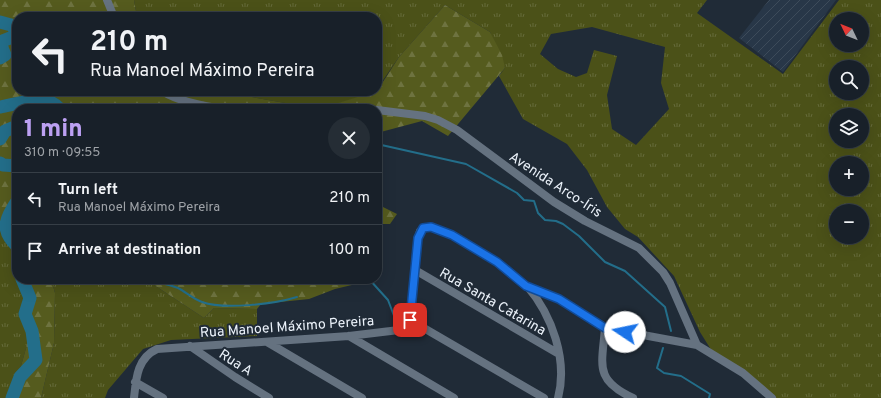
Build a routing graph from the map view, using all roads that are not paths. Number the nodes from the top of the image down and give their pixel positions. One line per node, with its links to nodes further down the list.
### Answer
1 (107, 0): 2 (street)
2 (112, 12)
3 (172, 96): 4 (street)
4 (196, 104)
5 (382, 109): 12 (street, Avenida Arco-Íris)
6 (415, 270): 7 (street); 8 (street); 14 (street, Rua Santa Catarina)
7 (526, 286): 9 (street); 14 (street)
8 (410, 320): 10 (street, Rua Manoel Máximo Pereira); 21 (street)
9 (605, 328): 12 (street); 23 (street)
10 (349, 336): 11 (street, Rua Manoel Máximo Pereira); 20 (street)
11 (267, 342): 13 (street, Rua Manoel Máximo Pereira); 19 (street)
12 (697, 345): 24 (street)
13 (190, 346): 15 (street, Rua Manoel Máximo Pereira); 18 (street, Rua A)
14 (559, 354): 22 (street)
15 (136, 382): 16 (street, Rua Manoel Máximo Pereira); 17 (street)
16 (134, 398)
17 (164, 398)
18 (269, 398)
19 (362, 398)
20 (454, 398)
21 (544, 398)
22 (558, 398)
23 (633, 398)
24 (772, 398)

